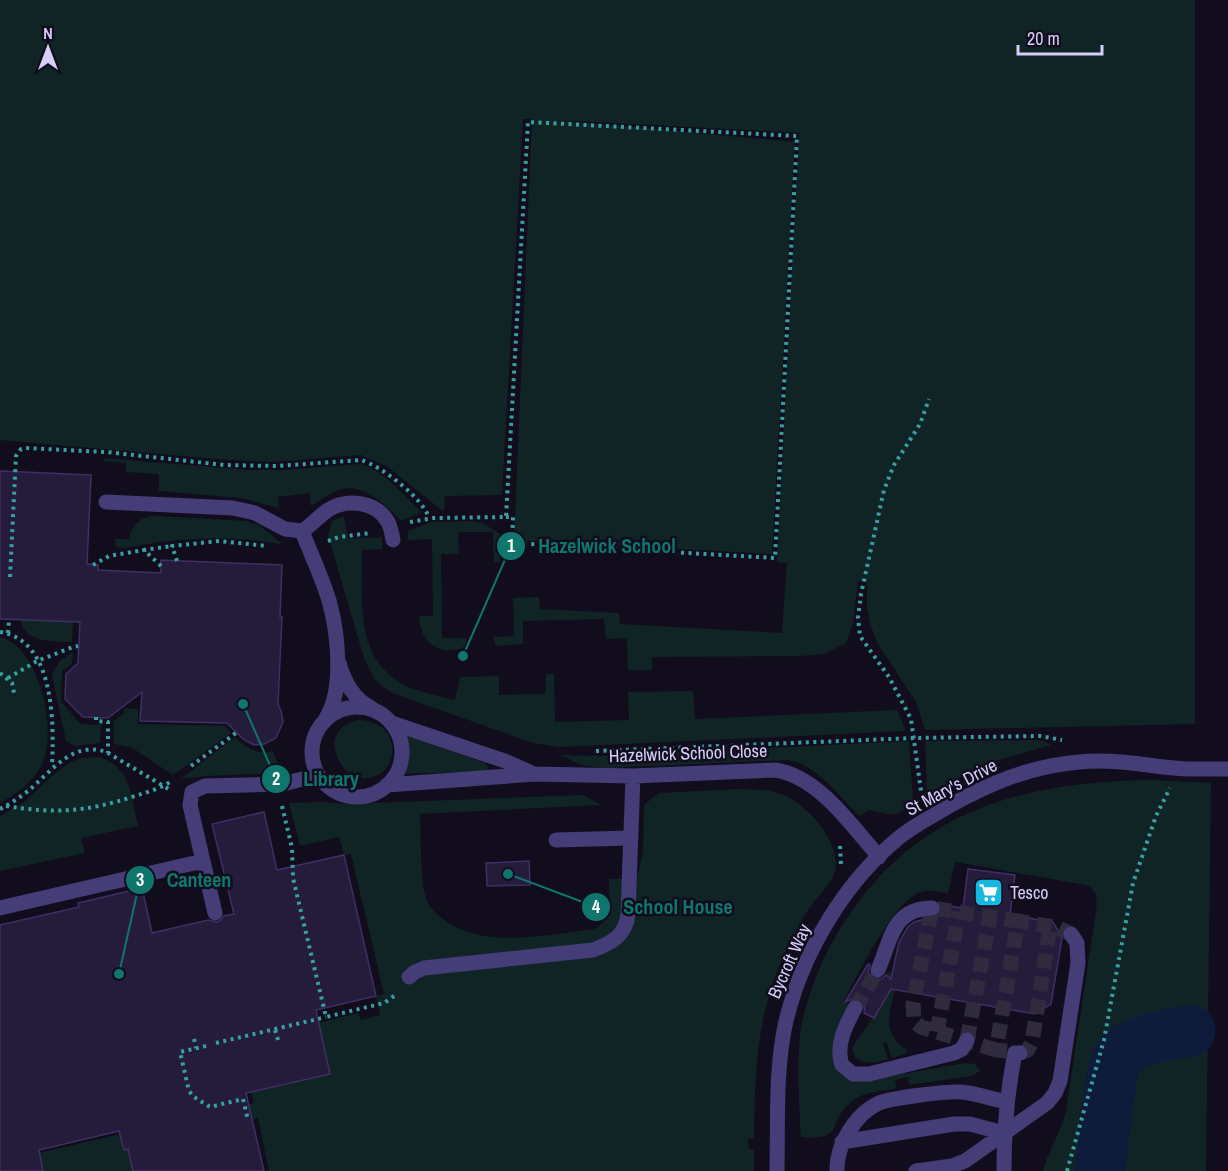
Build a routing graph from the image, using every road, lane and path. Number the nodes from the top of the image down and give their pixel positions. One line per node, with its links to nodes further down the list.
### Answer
1 (929, 399): 29 (path)
2 (106, 502): 5 (street)
3 (506, 517): 3 (path); 4 (path)
4 (429, 518): 6 (path); 14 (path)
5 (302, 531): 6 (street); 10 (street)
6 (392, 534): 10 (path)
7 (172, 546): 8 (path); 9 (path); 11 (path)
8 (269, 547)
9 (144, 550): 12 (path); 13 (path)
10 (309, 550): 19 (street)
11 (177, 561)
12 (93, 565)
13 (161, 566)
14 (10, 577)
15 (9, 619): 17 (path)
16 (0, 632): 17 (path)
17 (8, 633): 20 (path)
18 (78, 646): 20 (path)
19 (336, 648): 24 (street); 26 (street)
20 (38, 661): 22 (path); 33 (path)
21 (0, 673): 22 (path)
22 (8, 678): 23 (path)
23 (14, 693)
24 (372, 709): 26 (street); 27 (street)
25 (96, 717): 32 (path)
26 (326, 718): 36 (street)
27 (392, 723): 35 (street); 40 (street)
28 (236, 733): 41 (path)
29 (914, 738): 30 (path); 31 (path); 45 (path)
30 (1070, 743)
31 (595, 751)
32 (108, 753): 33 (path); 41 (path)
33 (52, 767): 43 (path)
34 (1228, 769): 45 (street, St Mary's Drive)
35 (535, 774): 37 (street, Hazelwick School Close); 40 (street, Hazelwick School Close)
36 (318, 775): 39 (street); 40 (street)
37 (633, 776): 46 (street); 48 (street, Hazelwick School Close)
38 (1174, 779): 74 (path)
39 (277, 785): 42 (street); 57 (path)
40 (387, 785)
41 (164, 787): 42 (path); 43 (path)
42 (190, 797): 49 (street)
43 (6, 806): 44 (path)
44 (0, 810)
45 (928, 819): 48 (street, St Mary's Drive)
46 (631, 838): 47 (street); 55 (street)
47 (556, 840)
48 (879, 857): 70 (street, Bycroft Way)
49 (203, 861): 50 (street); 52 (street)
50 (0, 908)
51 (932, 908): 54 (street)
52 (215, 913)
53 (1071, 934): 68 (street)
54 (878, 970)
55 (409, 977): 57 (path)
56 (855, 1008): 60 (street)
57 (326, 1017): 58 (path)
58 (275, 1030): 61 (path); 62 (path)
59 (194, 1039): 64 (path)
60 (966, 1040)
61 (216, 1043)
62 (279, 1043)
63 (206, 1046): 64 (path)
64 (196, 1048): 67 (path)
65 (1020, 1053): 66 (street)
66 (1006, 1102): 68 (street); 69 (street)
67 (248, 1120)
68 (1004, 1133): 69 (street); 72 (street); 73 (street)
69 (842, 1142): 71 (street)
70 (777, 1171)
71 (837, 1171)
72 (916, 1171)
73 (1004, 1171)
74 (1067, 1171)

